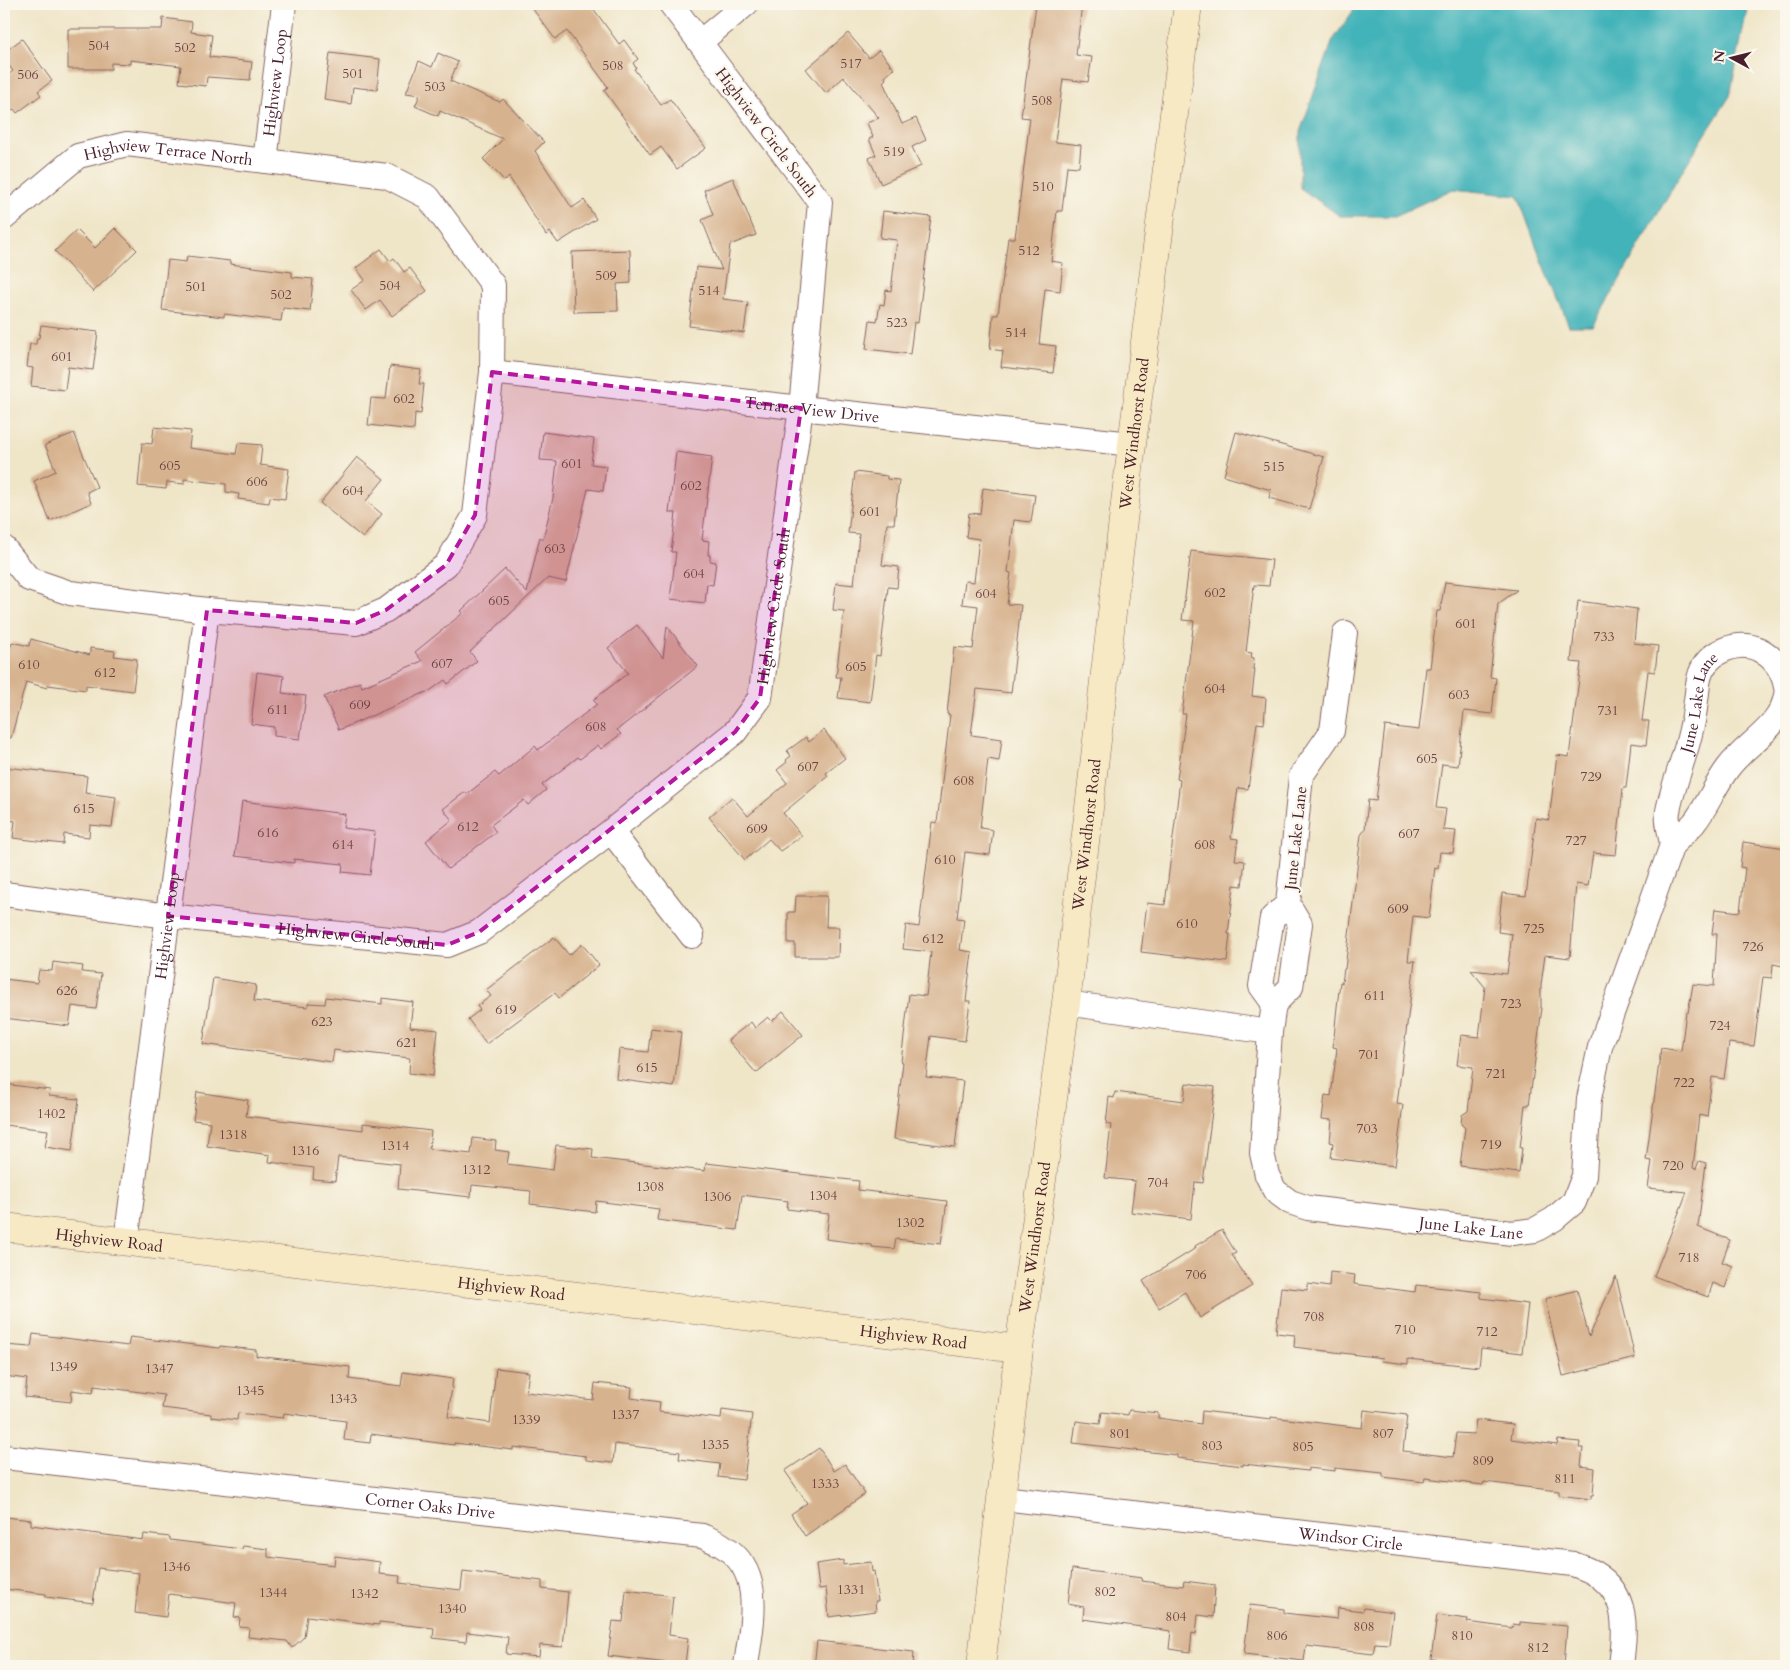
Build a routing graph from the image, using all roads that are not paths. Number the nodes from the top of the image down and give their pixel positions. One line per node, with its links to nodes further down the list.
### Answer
1 (284, 4): 6 (street, Highview Loop)
2 (671, 4): 5 (street, Highview Circle South)
3 (746, 4): 5 (street)
4 (1188, 4): 10 (street, West Windhorst Road)
5 (700, 42): 9 (street, Highview Circle South)
6 (264, 161): 7 (street, Highview Terrace North); 8 (street, Highview Terrace North)
7 (4, 218)
8 (492, 372): 9 (street, Terrace View Drive); 12 (street, Highview Terrace North)
9 (801, 408): 10 (street, Terrace View Drive); 16 (street, Highview Circle South)
10 (1132, 444): 21 (street, West Windhorst Road)
11 (4, 548): 12 (street)
12 (207, 610): 19 (street, Highview Loop)
13 (1345, 633): 22 (street, June Lake Lane)
14 (1786, 687): 17 (street, June Lake Lane)
15 (1786, 695): 17 (street, June Lake Lane)
16 (611, 831): 19 (street, Highview Circle South); 20 (street)
17 (1672, 845): 22 (street, June Lake Lane)
18 (4, 894): 19 (street, Highview Circle South)
19 (168, 916): 24 (street, Highview Loop)
20 (692, 936)
21 (1066, 1003): 22 (street); 25 (street, West Windhorst Road)
22 (1270, 1032)
23 (4, 1227): 24 (street, Highview Road)
24 (126, 1242): 25 (street, Highview Road)
25 (1019, 1349): 27 (street, West Windhorst Road)
26 (4, 1458): 28 (street, Corner Oaks Drive)
27 (1002, 1498): 29 (street, West Windhorst Road); 30 (street, Windsor Circle)
28 (746, 1666)
29 (981, 1666)
30 (1621, 1666)

